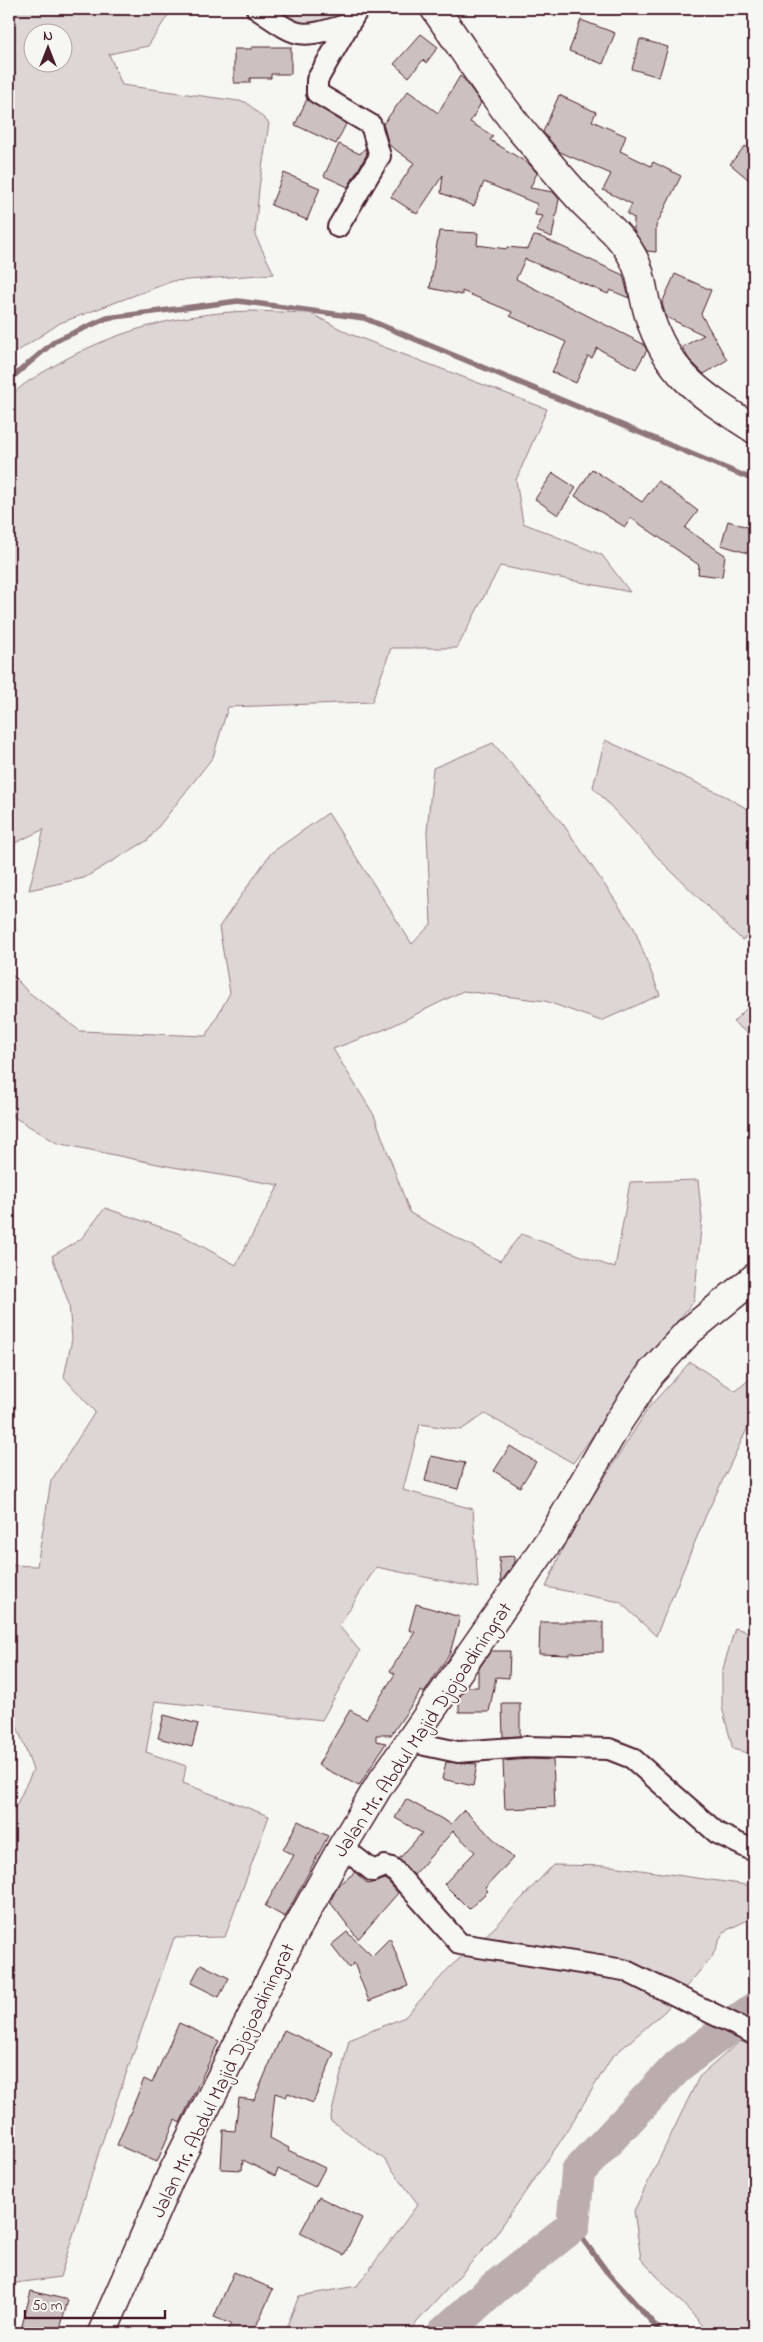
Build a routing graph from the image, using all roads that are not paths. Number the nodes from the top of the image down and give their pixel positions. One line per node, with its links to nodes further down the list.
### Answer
1 (257, 9): 3 (street)
2 (435, 9): 5 (street)
3 (353, 16): 4 (street)
4 (338, 227)
5 (754, 429)
6 (754, 1278): 7 (street, Jalan Mr. Abdul Majid Djojoadiningrat)
7 (414, 1735): 8 (street, Jalan Mr. Abdul Majid Djojoadiningrat); 9 (street)
8 (342, 1847): 10 (street); 11 (street, Jalan Mr. Abdul Majid Djojoadiningrat)
9 (754, 1851)
10 (754, 2034)
11 (102, 2333)

